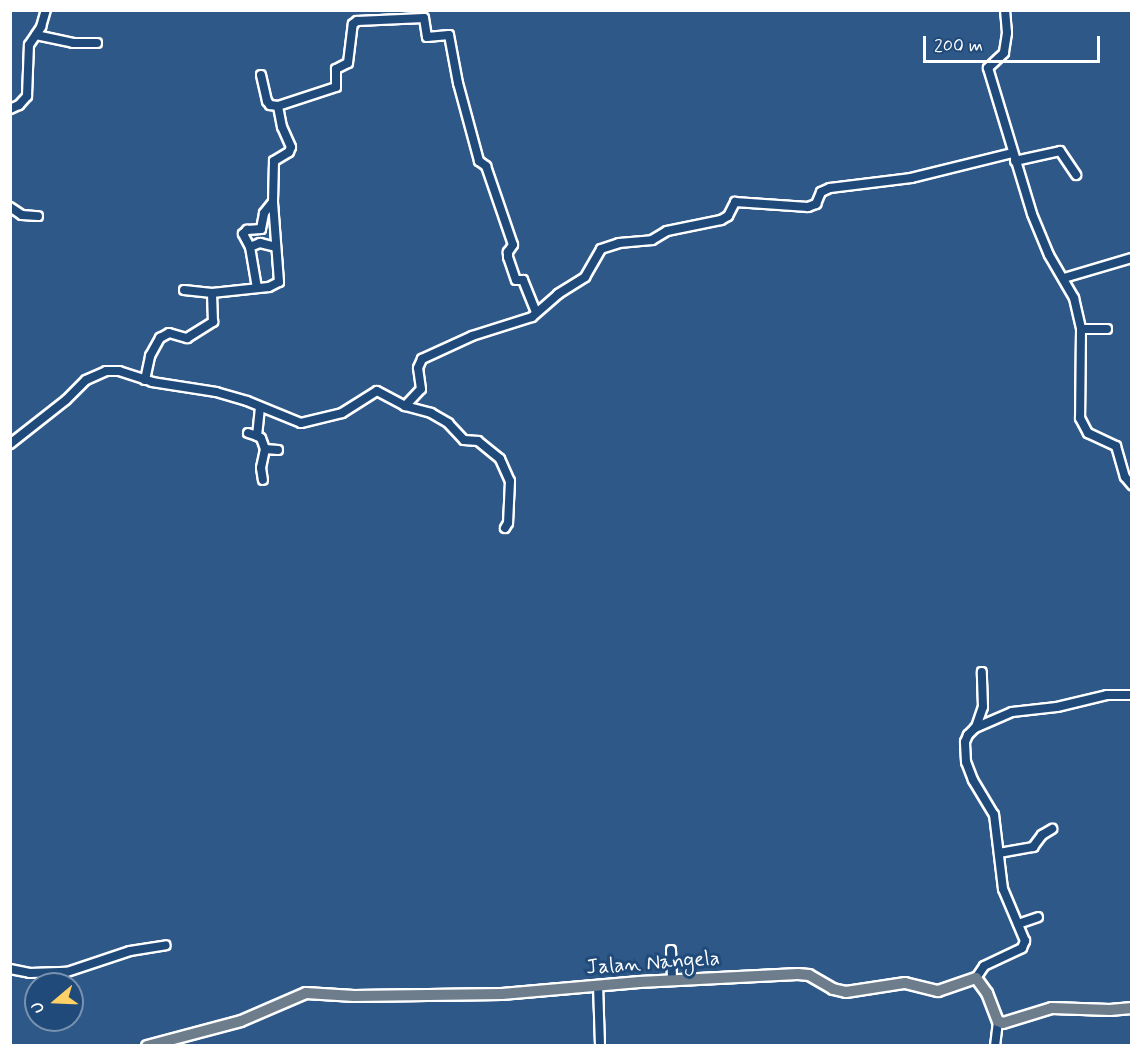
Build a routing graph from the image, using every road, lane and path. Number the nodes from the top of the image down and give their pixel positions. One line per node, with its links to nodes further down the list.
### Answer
1 (46, 10): 3 (street)
2 (1005, 10): 8 (street)
3 (36, 34): 4 (street); 7 (street)
4 (97, 43)
5 (261, 75): 6 (street)
6 (278, 106): 10 (street); 20 (street)
7 (10, 109)
8 (1014, 157): 9 (street); 16 (street); 20 (street)
9 (1076, 175)
10 (273, 202): 13 (street); 14 (street)
11 (10, 207): 12 (street)
12 (38, 216)
13 (250, 247): 14 (street); 17 (street)
14 (276, 247): 17 (street)
15 (1131, 258): 16 (street)
16 (1064, 278): 21 (street)
17 (257, 288): 19 (street)
18 (184, 290): 19 (street)
19 (213, 293): 23 (street)
20 (536, 313): 24 (street)
21 (1080, 329): 22 (street); 30 (street)
22 (1107, 329)
23 (146, 380): 25 (street); 26 (street)
24 (405, 406): 25 (street); 31 (street)
25 (260, 407): 27 (street)
26 (10, 444)
27 (265, 449): 28 (street); 29 (street)
28 (278, 450)
29 (262, 480)
30 (1131, 485)
31 (505, 528)
32 (982, 672): 34 (street)
33 (1131, 695): 34 (street)
34 (975, 728): 36 (street)
35 (1052, 829): 36 (street)
36 (999, 853): 38 (street)
37 (1038, 917): 38 (street)
38 (1018, 924): 42 (street)
39 (166, 945): 41 (street)
40 (671, 950): 43 (street)
41 (10, 969)
42 (976, 978): 43 (main road, Jalan Nangela); 46 (main road)
43 (672, 981): 44 (main road, Jalan Nangela)
44 (597, 985): 47 (main road, Jalan Nangela); 49 (street)
45 (1131, 1008): 46 (main road)
46 (998, 1021): 50 (street)
47 (168, 1043): 48 (main road, Jalan Nangela)
48 (147, 1046)
49 (600, 1046)
50 (995, 1046)

